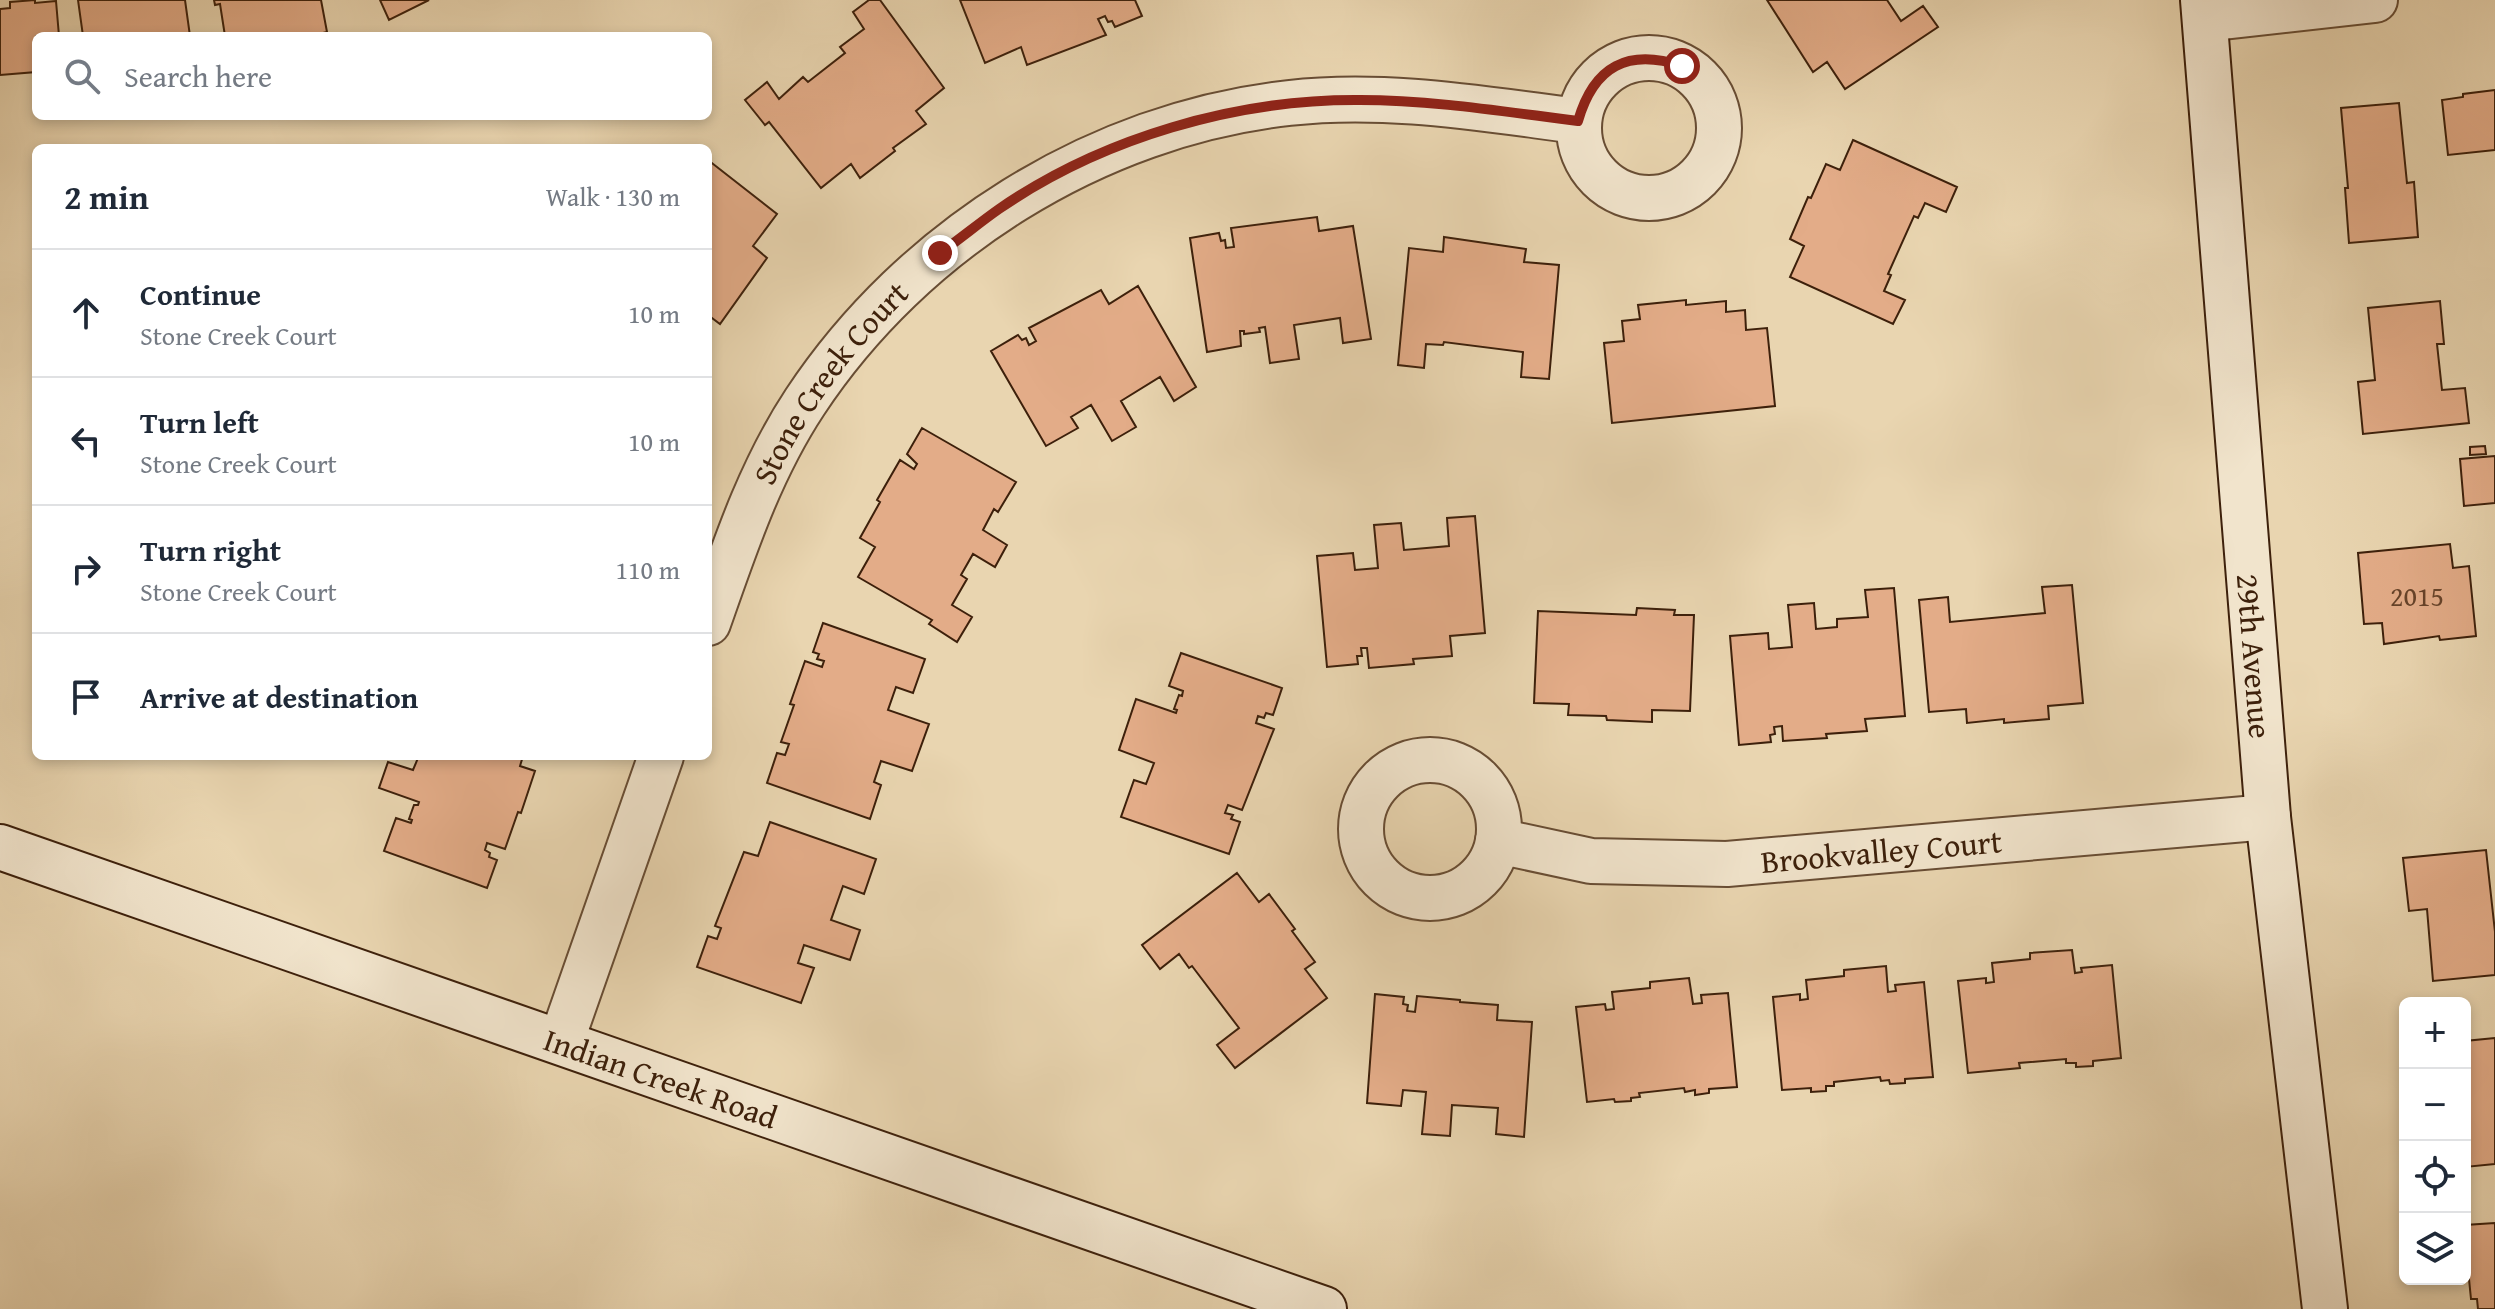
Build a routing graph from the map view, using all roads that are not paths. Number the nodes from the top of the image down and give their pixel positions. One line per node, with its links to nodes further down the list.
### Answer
1 (2375, 0): 2 (street)
2 (2204, 9): 6 (street, 29th Avenue)
3 (1578, 121): 4 (street, Stone Creek Court)
4 (712, 612)
5 (660, 760): 9 (street)
6 (2268, 817): 7 (street, Brookvalley Court); 11 (street, 29th Avenue)
7 (1498, 841)
8 (0, 847): 9 (street, Indian Creek Road)
9 (561, 1042): 10 (street, Indian Creek Road)
10 (1324, 1309)
11 (2325, 1309)

